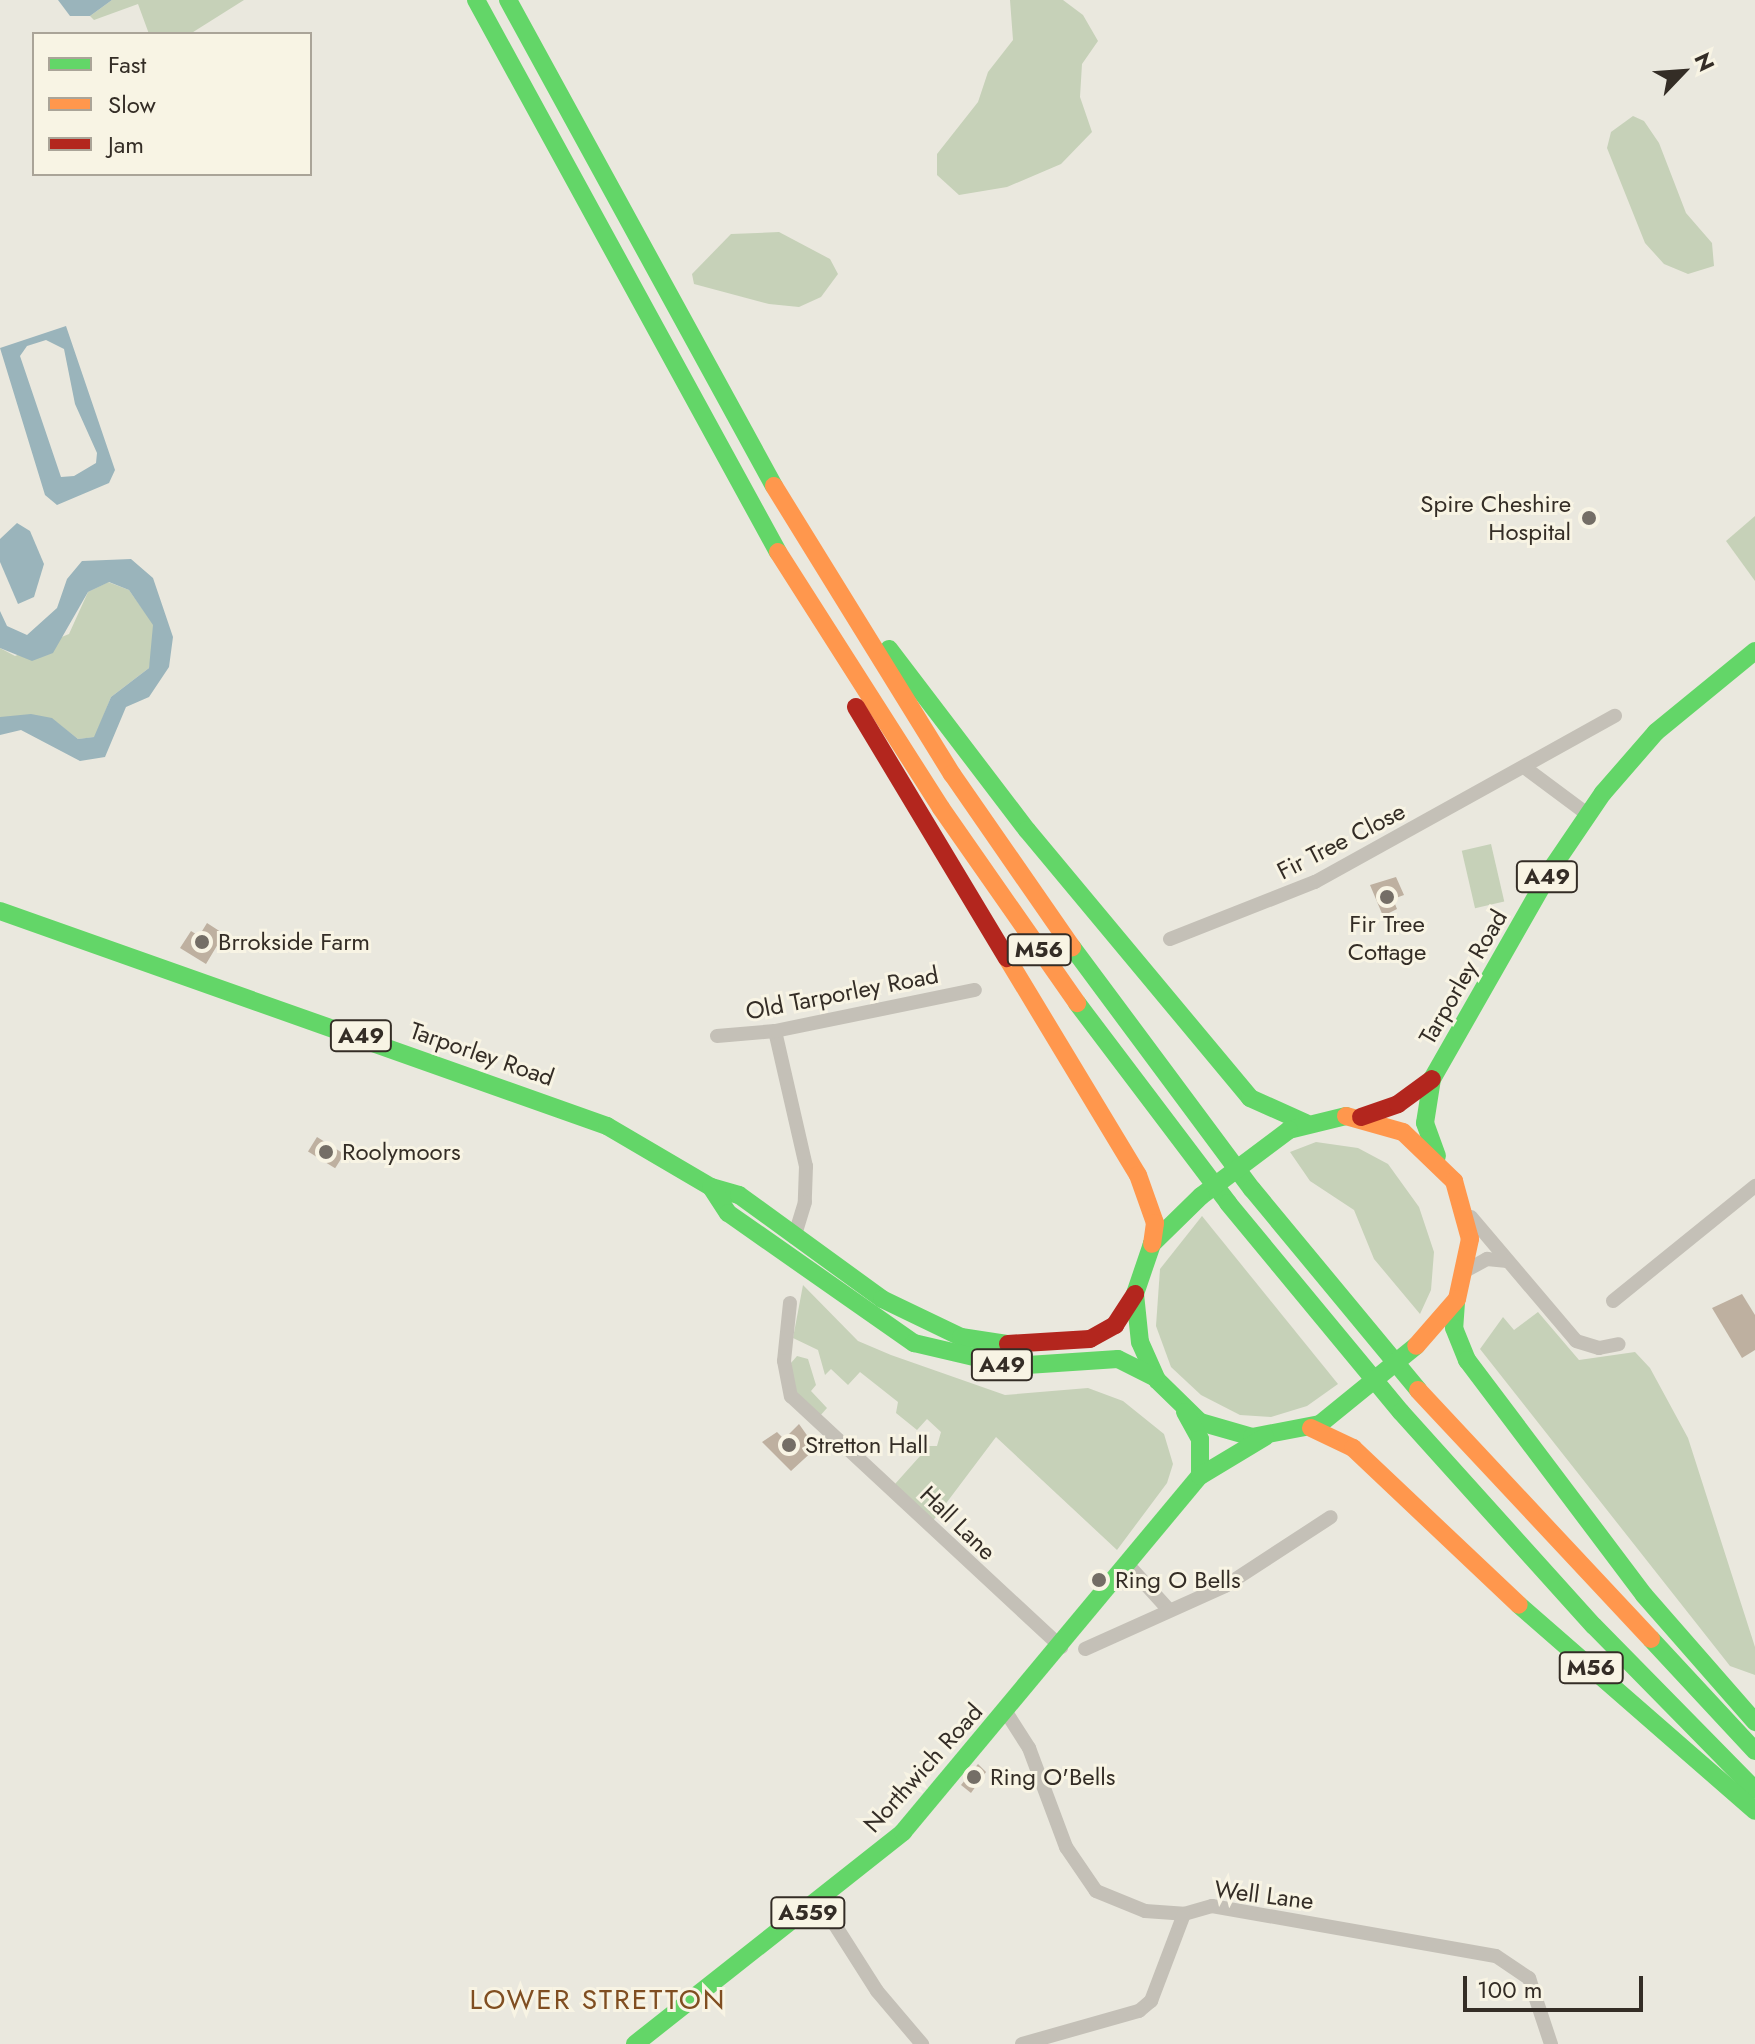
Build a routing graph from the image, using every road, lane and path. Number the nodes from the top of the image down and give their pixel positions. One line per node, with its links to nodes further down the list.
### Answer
1 (476, 0): 4 (main road, M56)
2 (508, 0): 3 (main road, M56)
3 (795, 525): 16 (main road, M56); 43 (main road, M56)
4 (770, 540): 22 (main road, M56); 44 (main road, M56)
5 (1755, 651): 8 (main road, Tarporley Road / A49)
6 (1615, 716): 7 (street, Fir Tree Close)
7 (1524, 767): 8 (street); 10 (street, Fir Tree Close)
8 (1587, 814): 14 (main road, Tarporley Road / A49)
9 (0, 911): 19 (main road, Tarporley Road / A49)
10 (1170, 939)
11 (975, 990): 12 (street, Old Tarporley Road)
12 (775, 1031): 13 (street, Old Tarporley Road); 21 (street)
13 (717, 1036)
14 (1432, 1079): 15 (main road, Tarporley Road / A49); 17 (main road, Tarporley Road / A49)
15 (1361, 1117): 16 (main road); 17 (main road)
16 (1306, 1123): 22 (main road)
17 (1438, 1160): 20 (main road)
18 (1755, 1186): 28 (street)
19 (711, 1187): 21 (main road, Tarporley Road / A49); 24 (main road, Tarporley Road / A49)
20 (1464, 1206): 23 (street); 25 (main road)
21 (793, 1233): 24 (street); 26 (main road, Tarporley Road / A49)
22 (1152, 1244): 26 (main road)
23 (1505, 1261): 25 (street); 30 (street)
24 (795, 1262): 31 (main road, Tarporley Road / A49)
25 (1467, 1270): 27 (main road)
26 (1135, 1294): 31 (main road)
27 (1457, 1299): 33 (main road); 42 (main road)
28 (1613, 1301)
29 (790, 1303): 39 (street, Hall Lane)
30 (1619, 1344)
31 (1157, 1380): 32 (main road)
32 (1185, 1412): 34 (main road); 35 (main road)
33 (1311, 1428): 34 (main road); 45 (main road, M56)
34 (1265, 1437): 35 (main road, Northwich Road / A559)
35 (1200, 1476): 37 (main road, Northwich Road / A559)
36 (1331, 1517): 38 (street)
37 (1130, 1567): 38 (street); 39 (main road, Northwich Road / A559)
38 (1169, 1610): 40 (street)
39 (1061, 1647): 41 (main road, Northwich Road / A559)
40 (1085, 1649)
41 (1006, 1712): 46 (main road, Northwich Road / A559); 47 (street, Well Lane)
42 (1755, 1722)
43 (1755, 1751)
44 (1755, 1790)
45 (1755, 1811)
46 (821, 1903): 48 (main road, Northwich Road / A559); 49 (street)
47 (1184, 1914): 50 (street); 51 (street, Well Lane)
48 (635, 2044)
49 (922, 2044)
50 (1022, 2044)
51 (1551, 2044)

